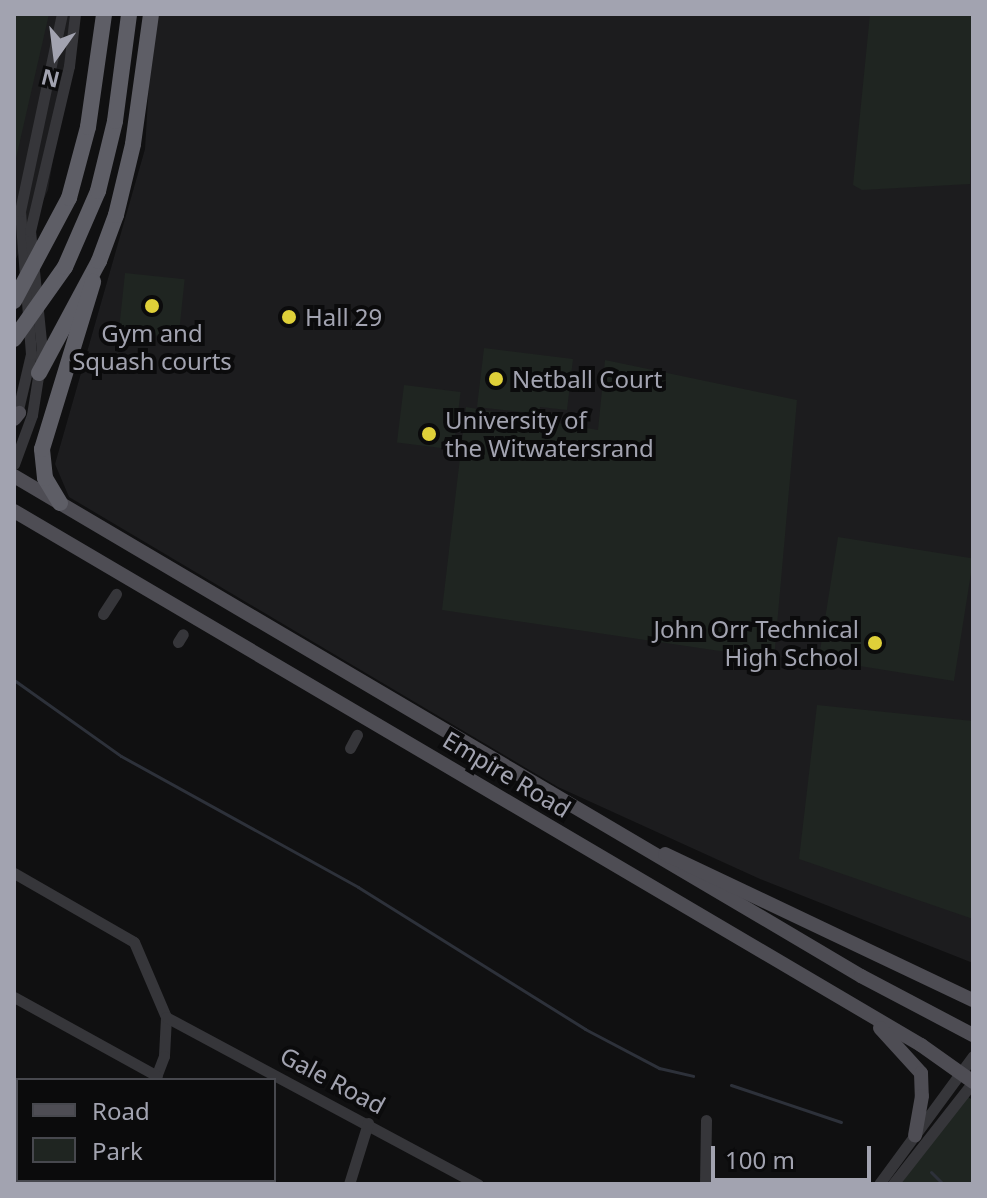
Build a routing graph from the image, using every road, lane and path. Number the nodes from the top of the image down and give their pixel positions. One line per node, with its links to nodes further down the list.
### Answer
1 (62, 14): 10 (street)
2 (75, 14): 9 (street)
3 (104, 14): 7 (highway, bridge)
4 (129, 14): 8 (highway, bridge)
5 (151, 14): 6 (highway)
6 (99, 261): 9 (highway); 13 (highway)
7 (14, 301)
8 (14, 339)
9 (39, 373): 11 (street)
10 (16, 418)
11 (14, 464)
12 (14, 476): 13 (main road, Empire Road)
13 (60, 503): 19 (main road, Empire Road)
14 (14, 511): 23 (main road, Empire Road)
15 (116, 594): 16 (street)
16 (103, 614)
17 (357, 735): 18 (street)
18 (350, 748)
19 (649, 852): 22 (main road); 25 (main road, Empire Road)
20 (14, 873): 24 (street)
21 (14, 997): 29 (street)
22 (973, 1000)
23 (861, 1010): 27 (main road, Empire Road); 34 (main road)
24 (166, 1017): 28 (street, Gale Road); 29 (street)
25 (973, 1035)
26 (973, 1056): 27 (street)
27 (960, 1073): 31 (main road, Empire Road); 34 (street)
28 (265, 1075)
29 (156, 1078)
30 (276, 1080): 33 (street, Gale Road)
31 (973, 1082): 39 (street)
32 (706, 1120): 37 (street)
33 (368, 1123): 35 (street); 36 (street, Gale Road)
34 (915, 1135): 38 (street)
35 (349, 1184)
36 (478, 1184)
37 (705, 1184)
38 (879, 1184)
39 (893, 1184)

